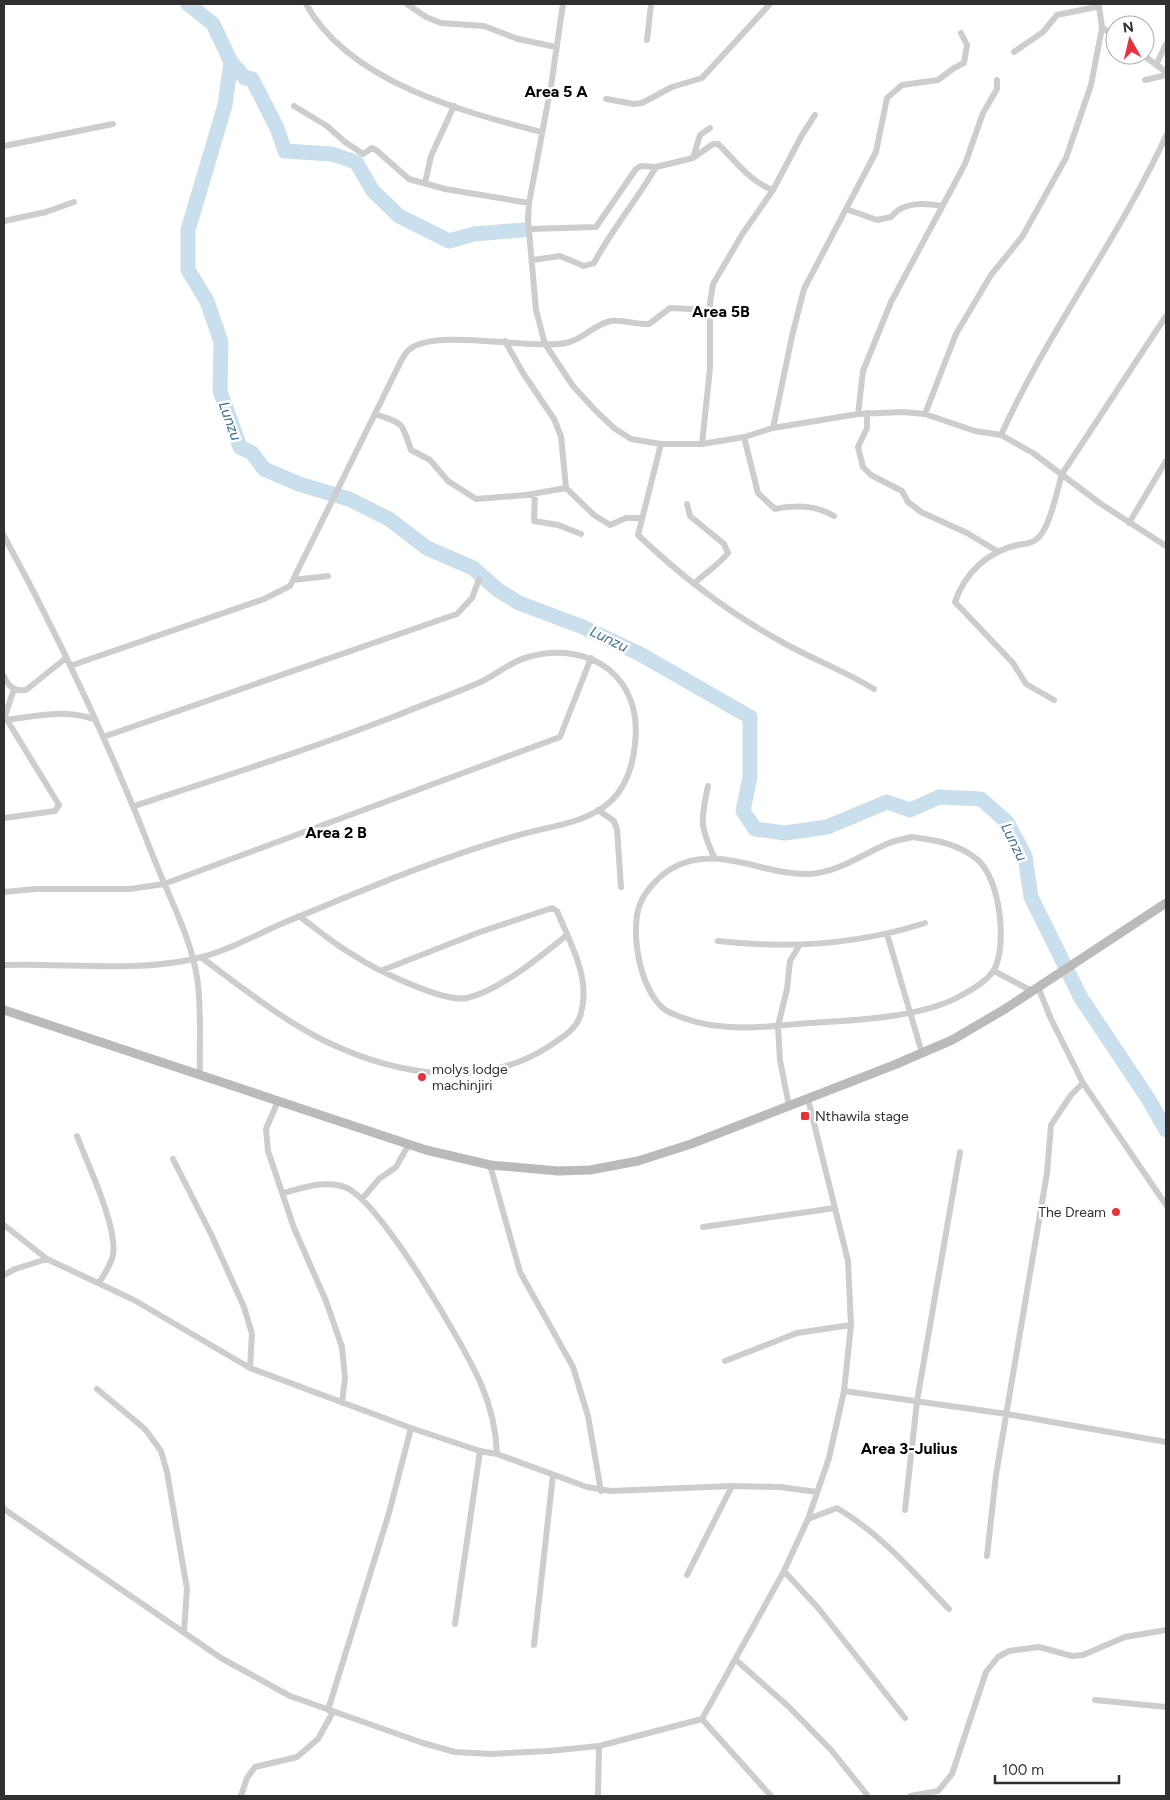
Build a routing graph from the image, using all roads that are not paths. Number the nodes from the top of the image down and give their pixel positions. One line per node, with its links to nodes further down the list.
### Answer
1 (306, 4): 20 (street)
2 (407, 4): 12 (street)
3 (563, 4): 12 (street)
4 (651, 4): 10 (street)
5 (770, 4): 18 (street)
6 (1099, 5): 7 (street); 13 (street)
7 (1102, 28): 8 (street); 46 (street)
8 (1105, 30)
9 (961, 34): 34 (street)
10 (647, 40)
11 (1166, 44): 14 (street)
12 (556, 47): 24 (street)
13 (1014, 52)
14 (1156, 65): 15 (street)
15 (1166, 73): 17 (street)
16 (997, 80): 33 (street)
17 (1146, 80)
18 (606, 99)
19 (294, 106): 29 (street)
20 (454, 106): 24 (street); 29 (street)
21 (815, 115): 30 (street)
22 (113, 124): 26 (street)
23 (710, 128): 27 (street)
24 (542, 132): 32 (street)
25 (1166, 136): 48 (street)
26 (4, 146)
27 (693, 158): 28 (street); 30 (street)
28 (656, 167): 36 (street); 37 (street)
29 (425, 183): 32 (street)
30 (773, 190): 38 (street)
31 (74, 202): 35 (street)
32 (529, 203): 36 (street)
33 (942, 206): 34 (street); 45 (street)
34 (846, 209): 47 (street)
35 (4, 221)
36 (529, 228): 37 (street)
37 (533, 260): 42 (street)
38 (710, 310): 42 (street); 51 (street)
39 (1166, 316): 40 (street)
40 (1163, 328): 53 (street)
41 (505, 341): 42 (street); 44 (street); 54 (street)
42 (545, 344): 50 (street)
43 (867, 413): 45 (street); 46 (street); 63 (street)
44 (375, 414): 55 (street); 66 (street)
45 (858, 414): 47 (street)
46 (925, 414): 48 (street)
47 (773, 428): 49 (street)
48 (1001, 435): 53 (street)
49 (744, 437): 51 (street); 57 (street)
50 (661, 444): 51 (street); 58 (street)
51 (702, 444)
52 (1166, 461): 59 (street)
53 (1062, 474): 59 (street); 63 (street)
54 (566, 488): 55 (street); 58 (street)
55 (535, 494): 60 (street)
56 (687, 504): 67 (street)
57 (834, 516)
58 (642, 518): 67 (street)
59 (1129, 523): 62 (street)
60 (580, 534)
61 (4, 536): 68 (street)
62 (1166, 546)
63 (997, 551): 74 (street)
64 (328, 576): 66 (street)
65 (479, 579): 77 (street)
66 (293, 580): 70 (street)
67 (694, 584): 72 (street)
68 (66, 658): 70 (street); 73 (street)
69 (591, 658): 79 (street); 80 (street); 83 (street)
70 (70, 666): 76 (street)
71 (4, 676): 73 (street)
72 (874, 689)
73 (14, 690): 75 (street)
74 (1054, 700)
75 (5, 717): 76 (street); 81 (street)
76 (94, 719): 77 (street)
77 (103, 737): 79 (street)
78 (708, 786): 82 (street)
79 (134, 806): 83 (street)
80 (598, 810): 84 (street); 87 (street)
81 (4, 818)
82 (714, 857): 97 (street); 101 (street)
83 (164, 884): 85 (street); 94 (street)
84 (621, 887)
85 (4, 892)
86 (1166, 903): 98 (main road)
87 (300, 916): 93 (street); 96 (street)
88 (925, 923): 89 (street)
89 (887, 934): 92 (street); 100 (street)
90 (567, 936): 93 (street); 96 (street); 96 (street)
91 (718, 941): 92 (street)
92 (799, 946): 101 (street)
93 (202, 958): 94 (street)
94 (193, 960): 95 (street); 103 (street)
95 (4, 965)
96 (383, 970)
97 (994, 970): 98 (street); 100 (street)
98 (1035, 989): 102 (main road); 104 (street)
99 (4, 1010): 103 (main road)
100 (910, 1012): 101 (street); 102 (street)
101 (778, 1026): 107 (street)
102 (922, 1053): 105 (main road)
103 (200, 1075): 106 (main road)
104 (1083, 1083): 115 (street); 129 (street)
105 (808, 1099): 107 (main road); 116 (street)
106 (278, 1101): 109 (main road); 113 (street)
107 (790, 1106): 112 (main road)
108 (77, 1136): 121 (street)
109 (409, 1144): 112 (main road); 114 (street)
110 (960, 1152): 127 (street)
111 (173, 1159): 124 (street)
112 (490, 1166): 136 (street)
113 (284, 1193): 114 (street); 128 (street)
114 (362, 1199): 133 (street)
115 (1166, 1205)
116 (835, 1208): 118 (street); 122 (street)
117 (4, 1225): 119 (street)
118 (703, 1227)
119 (47, 1259): 120 (street); 121 (street)
120 (4, 1275)
121 (99, 1283): 124 (street)
122 (851, 1325): 123 (street); 126 (street)
123 (726, 1361)
124 (250, 1368): 128 (street)
125 (96, 1389): 147 (street)
126 (844, 1391): 127 (street); 137 (street)
127 (916, 1401): 129 (street); 139 (street)
128 (342, 1403): 130 (street)
129 (1006, 1414): 131 (street); 141 (street)
130 (411, 1428): 132 (street); 152 (street)
131 (1166, 1442)
132 (480, 1450): 133 (street); 145 (street)
133 (497, 1454): 134 (street)
134 (553, 1475): 136 (street); 148 (street)
135 (732, 1486): 136 (street); 137 (street); 143 (street)
136 (601, 1491)
137 (817, 1492): 140 (street)
138 (4, 1509): 147 (street)
139 (905, 1510)
140 (808, 1519): 142 (street); 144 (street)
141 (987, 1556)
142 (784, 1571): 149 (street); 153 (street)
143 (687, 1576)
144 (949, 1609)
145 (455, 1624)
146 (1166, 1630): 160 (street)
147 (184, 1631): 152 (street)
148 (534, 1645)
149 (736, 1660): 154 (street); 159 (street)
150 (1095, 1700): 151 (street)
151 (1166, 1707)
152 (330, 1711): 155 (street); 156 (street)
153 (905, 1718)
154 (702, 1719): 155 (street); 158 (street)
155 (600, 1746): 157 (street)
156 (241, 1796)
157 (598, 1796)
158 (771, 1796)
159 (868, 1796)
160 (910, 1796)

